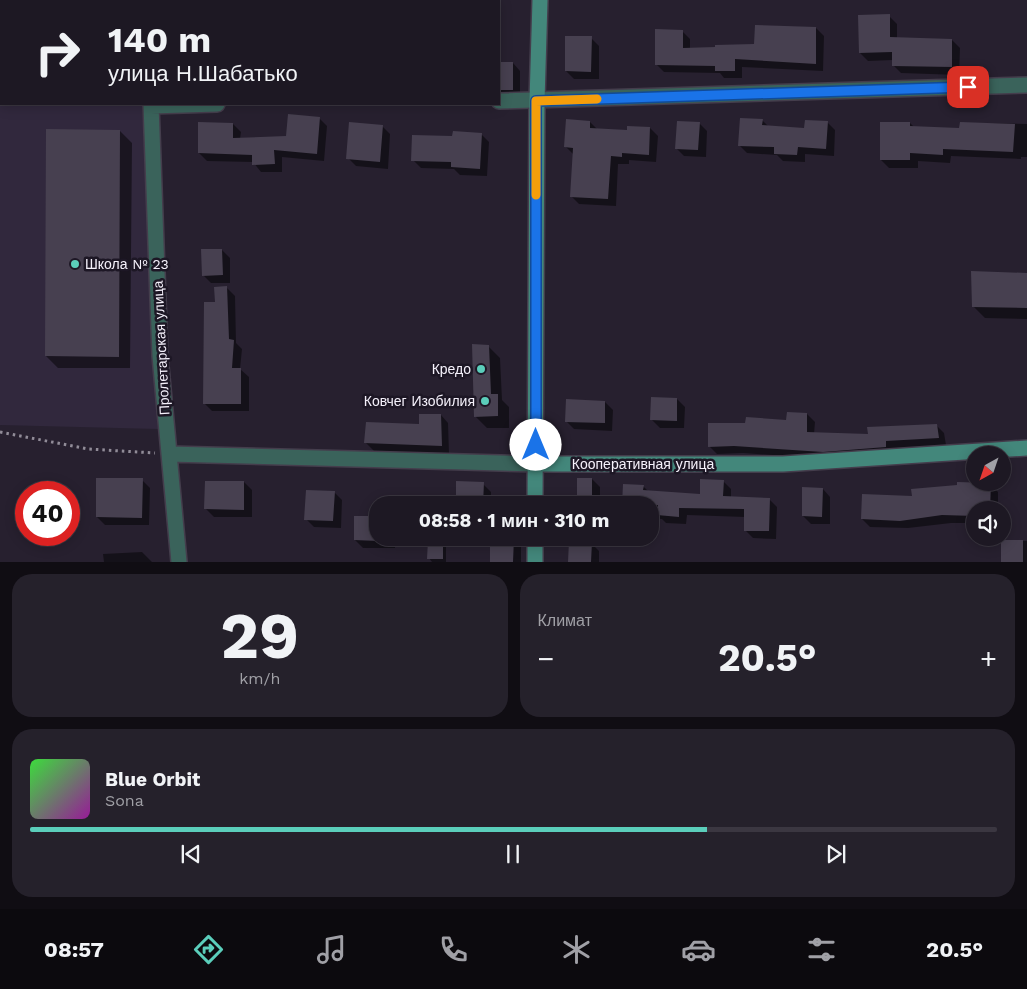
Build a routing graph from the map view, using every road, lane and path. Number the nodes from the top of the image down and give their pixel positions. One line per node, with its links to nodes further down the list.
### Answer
1 (540, 0): 4 (street)
2 (1027, 85): 4 (street)
3 (500, 101): 4 (street)
4 (536, 101): 9 (street)
5 (151, 105): 8 (street, Пролетарская улица)
6 (0, 432): 8 (path)
7 (1027, 448): 9 (street, Кооперативная улица)
8 (169, 454): 9 (street, Кооперативная улица); 12 (street, Пролетарская улица)
9 (536, 464): 10 (street)
10 (536, 496)
11 (535, 546): 13 (street)
12 (179, 562)
13 (535, 562)

